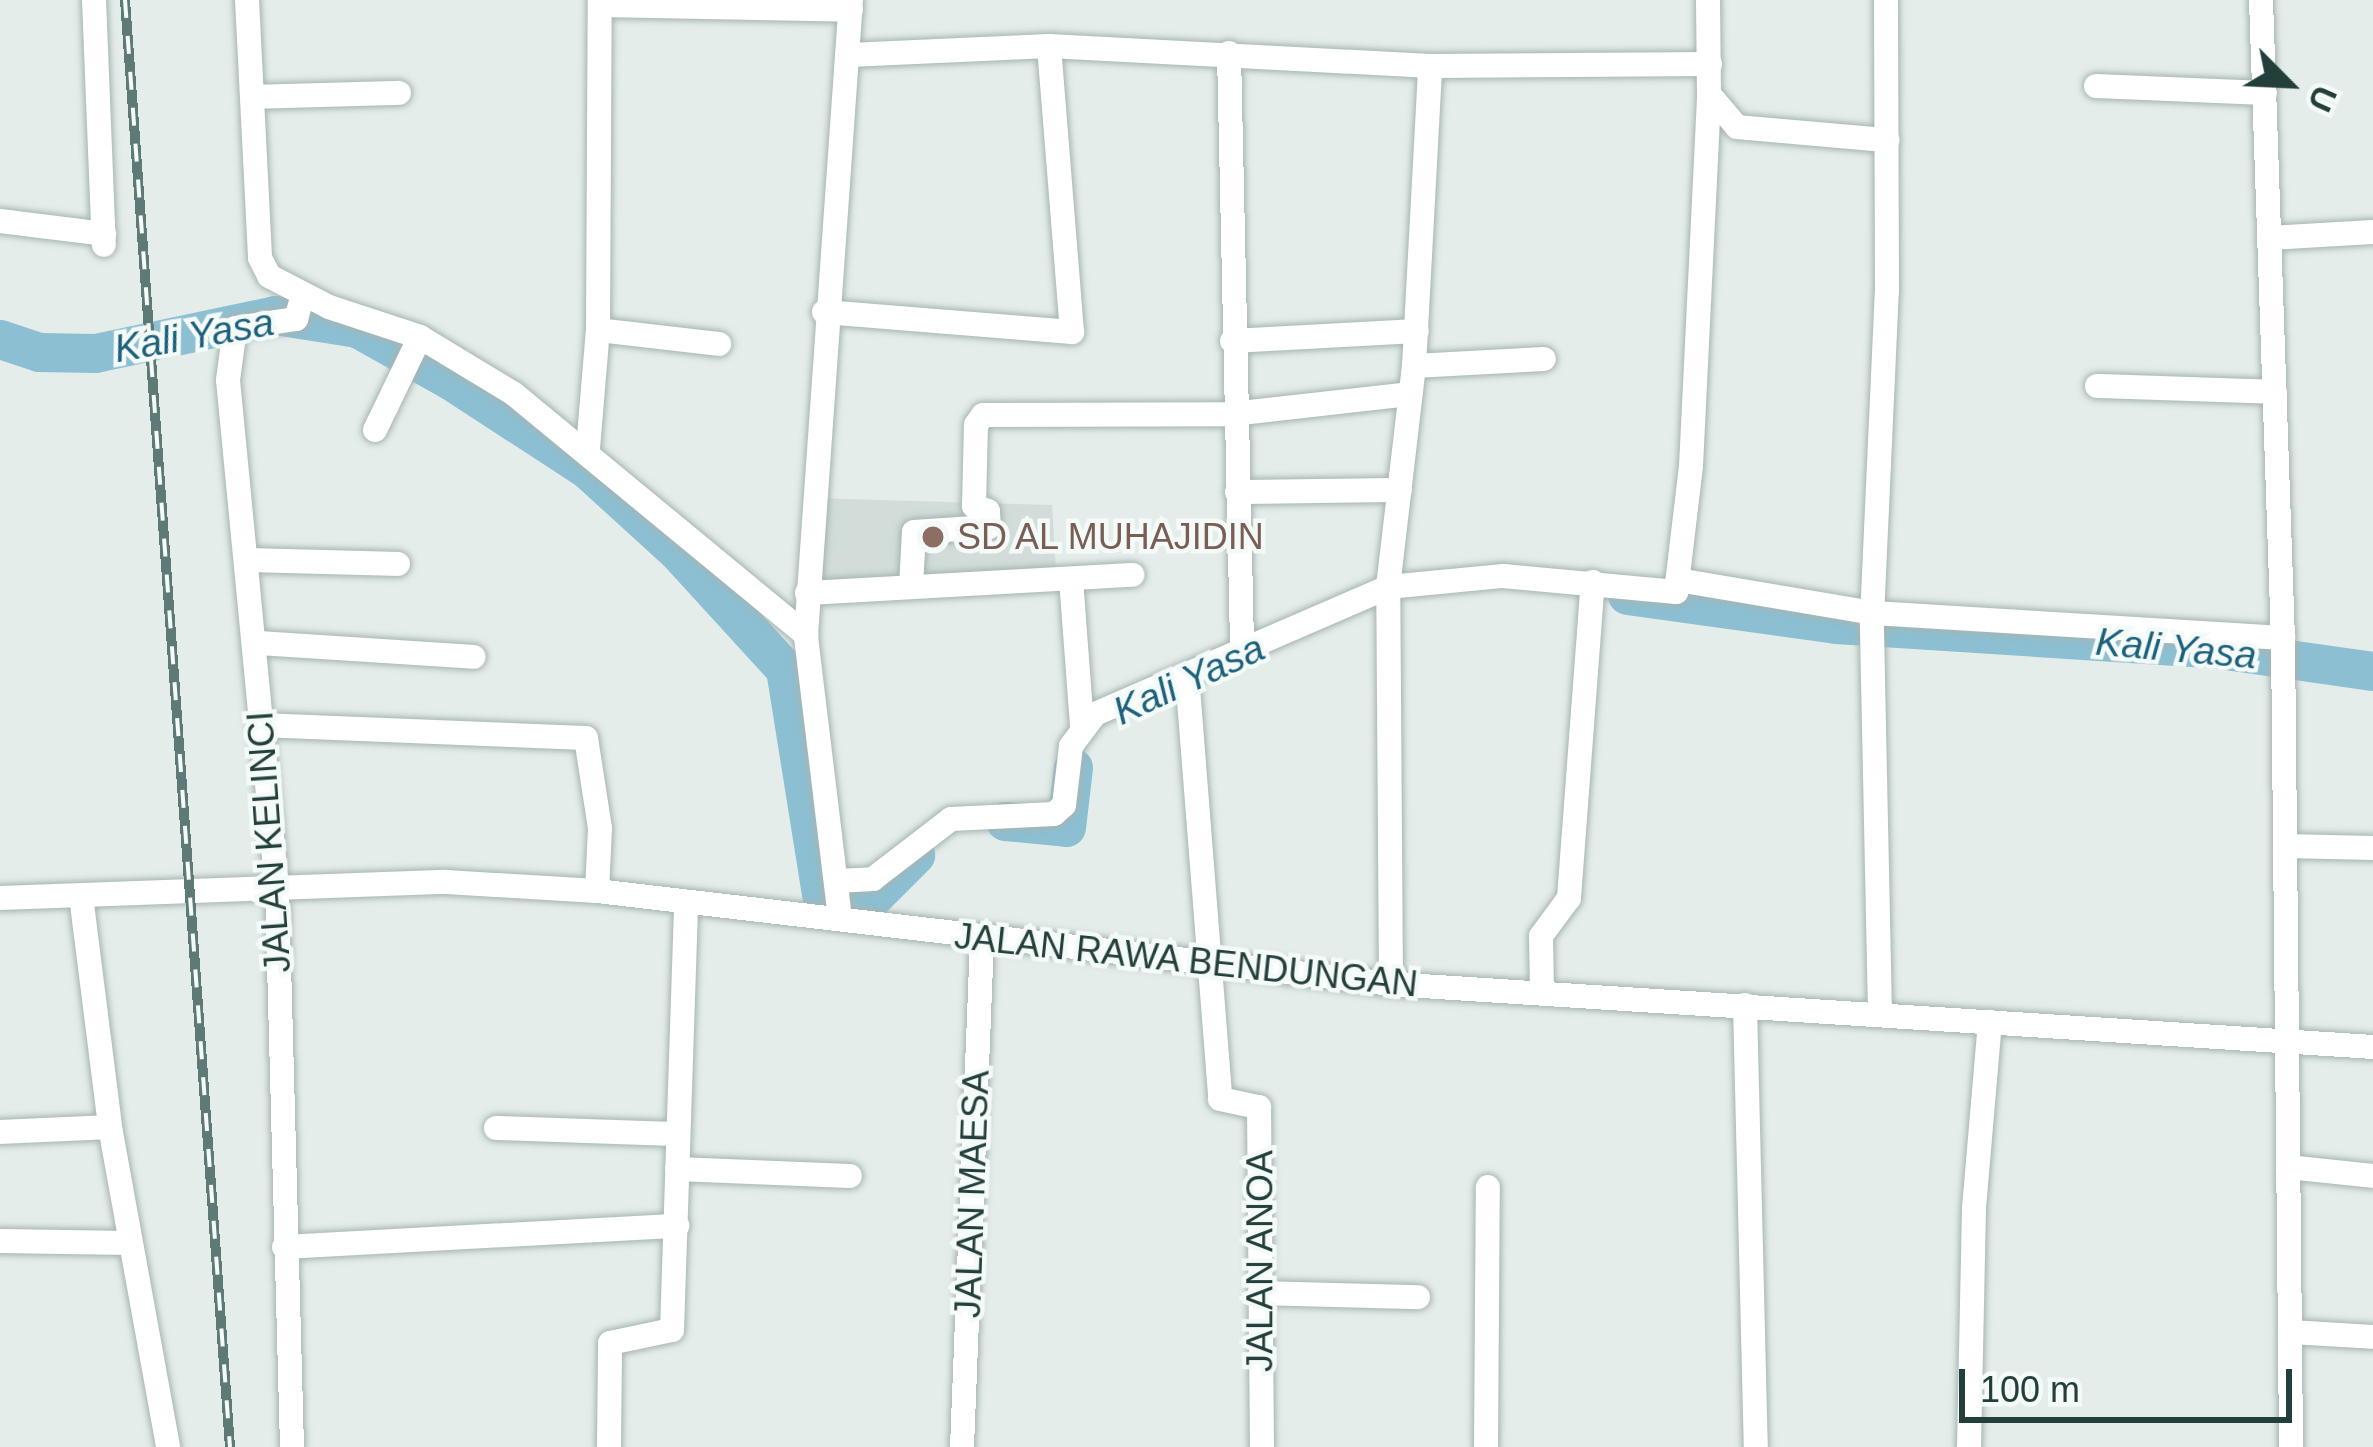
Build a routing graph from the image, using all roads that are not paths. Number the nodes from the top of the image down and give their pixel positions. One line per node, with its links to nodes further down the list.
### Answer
1 (94, 0): 19 (street)
2 (247, 0): 17 (street)
3 (1708, 0): 11 (street)
4 (1886, 0): 18 (street)
5 (2261, 0): 14 (street)
6 (606, 4): 7 (street); 24 (street)
7 (851, 5): 10 (street)
8 (1049, 46): 9 (street); 10 (street); 23 (street)
9 (1229, 53): 12 (street); 26 (street)
10 (849, 55): 23 (street)
11 (1710, 64): 12 (street); 16 (street)
12 (1430, 66): 25 (street)
13 (2096, 86): 14 (street)
14 (2265, 93): 21 (street)
15 (399, 94): 17 (street)
16 (1709, 94): 18 (street); 43 (street)
17 (253, 97): 22 (street)
18 (1887, 140): 48 (street)
19 (0, 220)
20 (2373, 232): 21 (street)
21 (2270, 238): 32 (street)
22 (300, 304): 28 (street); 39 (street, JALAN KELINCI)
23 (824, 312): 46 (street)
24 (598, 330): 27 (street); 36 (street)
25 (1417, 331): 26 (street); 30 (street)
26 (1232, 341): 34 (street)
27 (719, 344)
28 (413, 351): 35 (street); 36 (street)
29 (1544, 359): 30 (street)
30 (1414, 366): 33 (street)
31 (2097, 386): 32 (street)
32 (2275, 392): 50 (street)
33 (1409, 394): 34 (street); 37 (street)
34 (1232, 414): 38 (street); 44 (street)
35 (375, 430)
36 (588, 448): 49 (street)
37 (1400, 490): 38 (street); 47 (street)
38 (1237, 492): 52 (street)
39 (250, 560): 40 (street); 51 (street, JALAN KELINCI)
40 (398, 564)
41 (1132, 575): 42 (street)
42 (1071, 579): 44 (street); 56 (street)
43 (1678, 580): 45 (street); 48 (street)
44 (911, 587): 46 (street)
45 (1592, 590): 47 (street); 68 (street)
46 (808, 593): 49 (street)
47 (1388, 597): 52 (street); 67 (street)
48 (1872, 622): 50 (street); 70 (street)
49 (806, 635): 62 (street)
50 (2283, 642): 57 (street)
51 (259, 643): 53 (street); 55 (street, JALAN KELINCI)
52 (1242, 645): 54 (street)
53 (474, 657)
54 (1188, 684): 56 (street); 66 (street)
55 (260, 725): 59 (street, JALAN KELINCI); 60 (street)
56 (1082, 726): 62 (street)
57 (2285, 846): 58 (street); 72 (street)
58 (2373, 848)
59 (277, 888): 60 (street, JALAN RAWA BENDUNGAN); 61 (street, JALAN RAWA BENDUNGAN); 86 (street, JALAN KELINCI)
60 (597, 891): 64 (street, JALAN RAWA BENDUNGAN)
61 (81, 896): 63 (street, JALAN RAWA BENDUNGAN); 74 (street)
62 (838, 896): 64 (street, JALAN RAWA BENDUNGAN); 65 (street, JALAN RAWA BENDUNGAN)
63 (0, 898)
64 (686, 903): 77 (street)
65 (982, 940): 66 (street, JALAN RAWA BENDUNGAN); 94 (street, JALAN MAESA)
66 (1215, 966): 67 (street, JALAN RAWA BENDUNGAN); 87 (street, JALAN ANOA)
67 (1391, 984): 68 (street, JALAN RAWA BENDUNGAN)
68 (1542, 993): 69 (street, JALAN RAWA BENDUNGAN)
69 (1745, 1005): 70 (street, JALAN RAWA BENDUNGAN); 97 (street)
70 (1880, 1013): 71 (street, JALAN RAWA BENDUNGAN)
71 (1990, 1022): 72 (street, JALAN RAWA BENDUNGAN); 98 (street)
72 (2287, 1041): 73 (street, JALAN RAWA BENDUNGAN); 78 (street)
73 (2373, 1047)
74 (110, 1127): 76 (street); 85 (street)
75 (496, 1128): 77 (street)
76 (0, 1132)
77 (676, 1134): 79 (street)
78 (2288, 1168): 81 (street); 89 (street)
79 (676, 1169): 80 (street); 83 (street)
80 (850, 1176)
81 (2373, 1176)
82 (1488, 1187): 96 (street)
83 (677, 1226): 86 (street); 93 (street)
84 (0, 1241): 85 (street)
85 (130, 1243): 91 (street)
86 (284, 1247): 92 (street, JALAN KELINCI)
87 (1260, 1293): 88 (street); 95 (street, JALAN ANOA)
88 (1418, 1297)
89 (2290, 1332): 90 (street); 99 (street)
90 (2373, 1337)
91 (168, 1447)
92 (292, 1447)
93 (609, 1447)
94 (962, 1447)
95 (1262, 1447)
96 (1486, 1447)
97 (1756, 1447)
98 (1969, 1447)
99 (2291, 1447)

